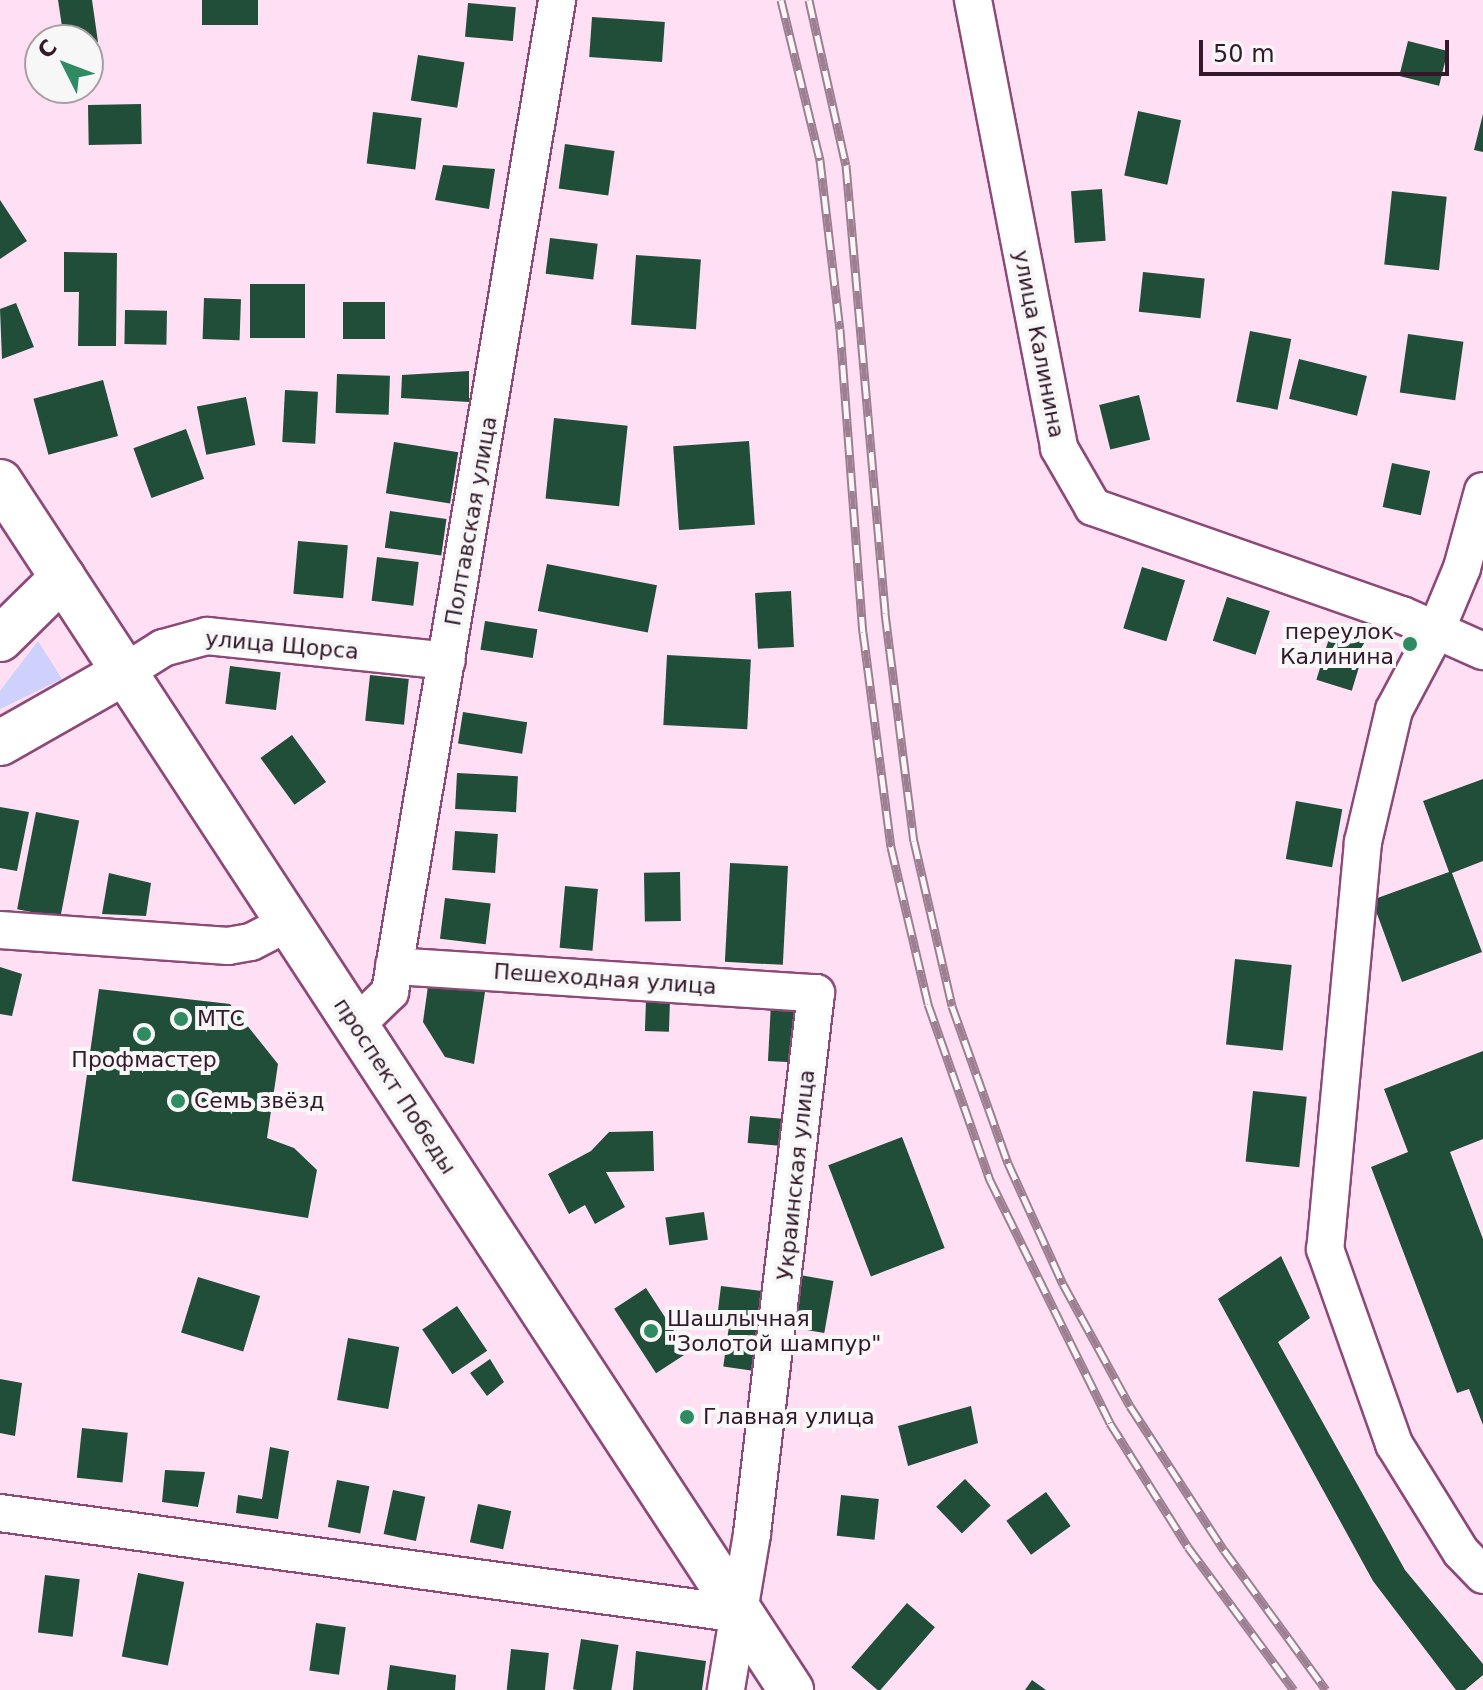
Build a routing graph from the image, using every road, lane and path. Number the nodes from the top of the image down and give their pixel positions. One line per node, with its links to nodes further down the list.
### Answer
1 (557, 0): 9 (street, Полтавская улица)
2 (973, 0): 6 (street, улица Калинина)
3 (0, 482): 5 (main road, проспект Победы)
4 (1483, 491): 6 (street)
5 (63, 577): 7 (main road); 10 (main road, проспект Победы)
6 (1435, 633): 8 (street, улица Калинина); 18 (street)
7 (0, 639)
8 (1483, 651)
9 (447, 661): 10 (street, улица Щорса); 14 (street, Полтавская улица)
10 (125, 672): 11 (main road); 12 (main road, проспект Победы)
11 (0, 743)
12 (288, 923): 13 (street); 16 (main road, проспект Победы)
13 (0, 930)
14 (394, 966): 15 (street, Пешеходная улица); 16 (street, Полтавская улица)
15 (816, 993): 19 (street, Украинская улица)
16 (355, 1026): 19 (main road, проспект Победы)
17 (0, 1513): 19 (street)
18 (1483, 1575)
19 (740, 1614): 20 (street, Украинская улица); 21 (main road, проспект Победы)
20 (726, 1690)
21 (791, 1690)

